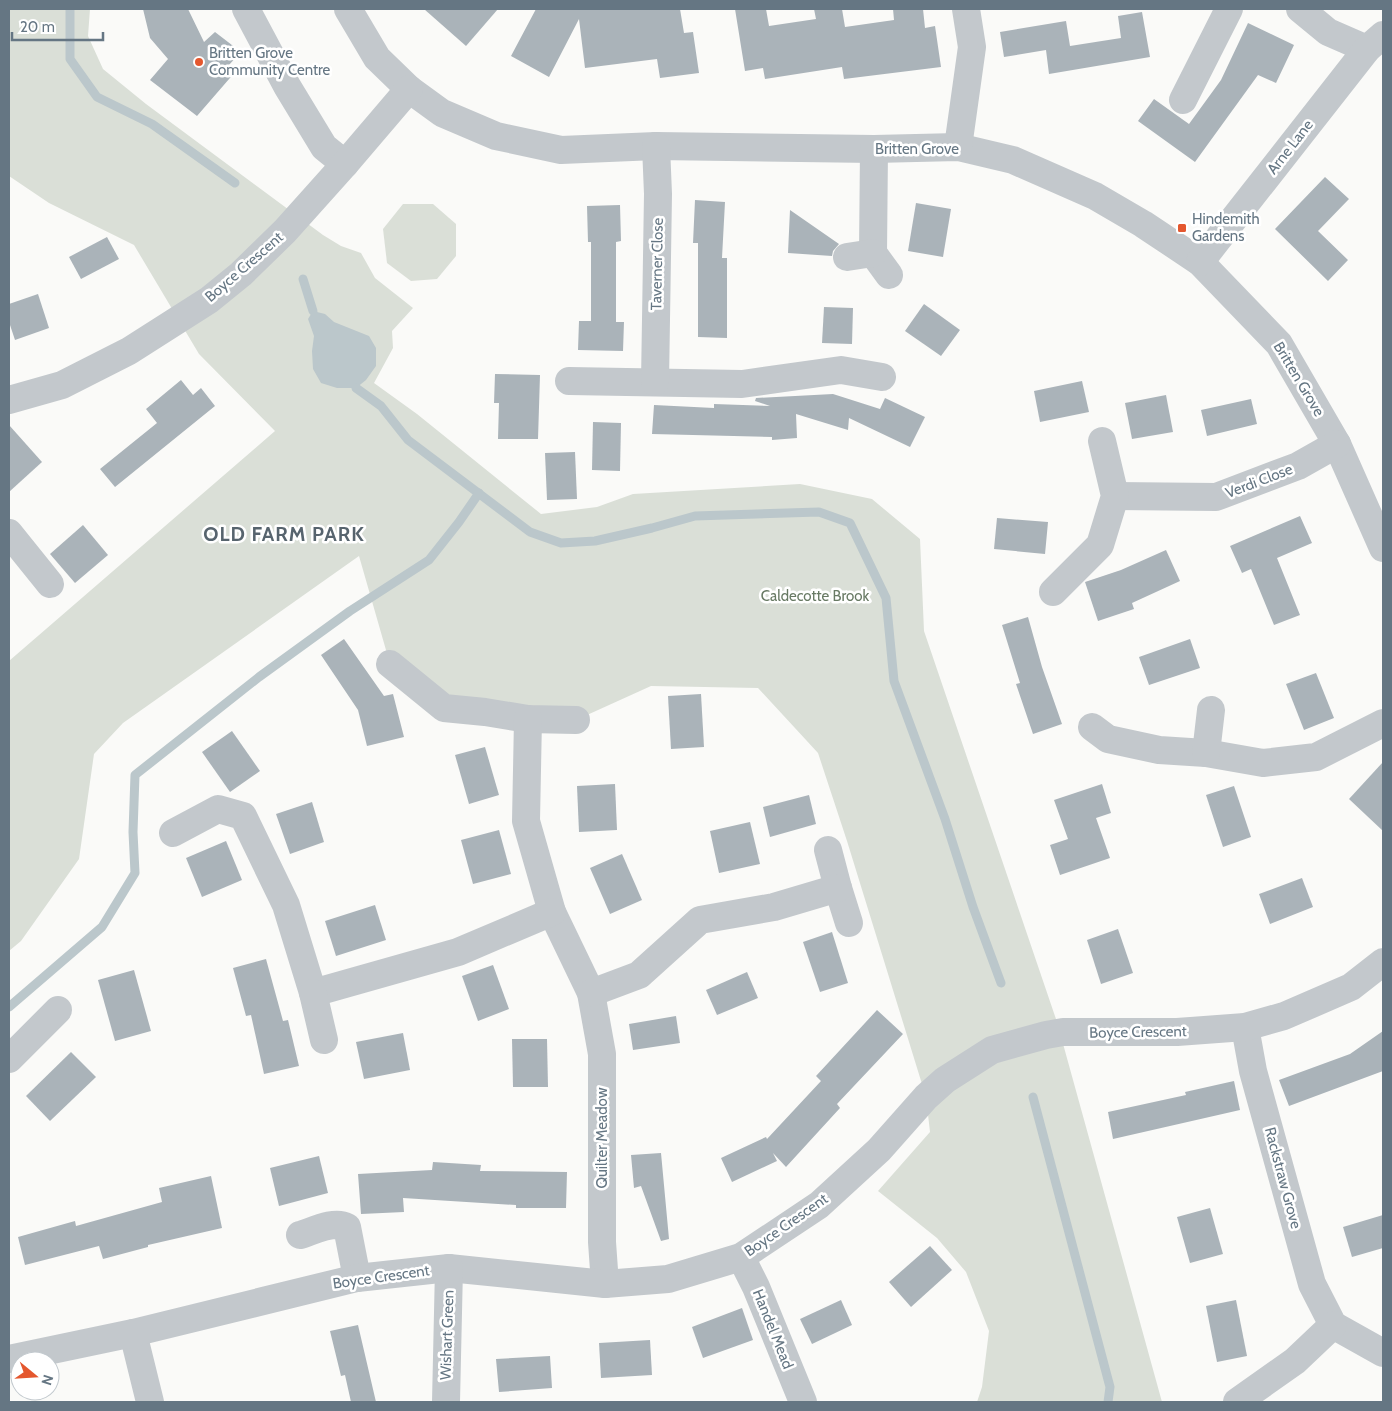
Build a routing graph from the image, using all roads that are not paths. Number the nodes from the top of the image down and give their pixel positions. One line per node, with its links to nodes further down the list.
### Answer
1 (246, 9): 12 (street)
2 (348, 9): 7 (street, Britten Grove)
3 (966, 9): 10 (street)
4 (1229, 9): 8 (street)
5 (1300, 9): 6 (street)
6 (1375, 42): 13 (street, Arne Lane)
7 (409, 89): 9 (street, Britten Grove); 12 (street, Boyce Crescent)
8 (1183, 100)
9 (656, 146): 11 (street, Britten Grove); 17 (street, Taverner Close)
10 (958, 147): 11 (street, Britten Grove); 13 (street, Britten Grove)
11 (874, 148): 14 (street)
12 (345, 164): 18 (street, Boyce Crescent)
13 (1200, 262): 20 (street, Britten Grove)
14 (889, 275)
15 (882, 377): 17 (street)
16 (569, 382): 17 (street)
17 (655, 382)
18 (9, 400)
19 (1102, 441): 21 (street)
20 (1337, 444): 21 (street, Verdi Close); 23 (street, Britten Grove)
21 (1115, 496): 25 (street)
22 (9, 533): 24 (street)
23 (1380, 533)
24 (50, 584)
25 (1053, 592)
26 (390, 664): 28 (street)
27 (1211, 710): 32 (street)
28 (528, 719): 29 (street); 36 (street, Quilter Meadow)
29 (576, 720)
30 (1383, 723): 32 (street)
31 (1092, 727): 32 (street)
32 (1206, 753)
33 (173, 833): 39 (street)
34 (828, 850): 35 (street)
35 (838, 888): 37 (street); 40 (street)
36 (552, 912): 39 (street); 40 (street, Quilter Meadow)
37 (849, 922)
38 (1383, 962): 42 (street, Boyce Crescent)
39 (313, 993): 43 (street)
40 (591, 993): 49 (street, Quilter Meadow)
41 (58, 1010): 44 (street)
42 (1244, 1027): 46 (street, Boyce Crescent); 50 (street, Rackstraw Grove)
43 (324, 1040)
44 (9, 1059)
45 (300, 1235): 48 (street)
46 (741, 1257): 49 (street, Boyce Crescent); 56 (street, Handel Mead)
47 (449, 1268): 48 (street, Boyce Crescent); 49 (street, Boyce Crescent); 55 (street, Wishart Green)
48 (357, 1278): 51 (street, Boyce Crescent)
49 (605, 1284)
50 (1333, 1325): 52 (street); 57 (street)
51 (133, 1333): 53 (street, Boyce Crescent); 54 (street)
52 (1383, 1353)
53 (9, 1359)
54 (150, 1402)
55 (446, 1402)
56 (803, 1402)
57 (1237, 1402)

